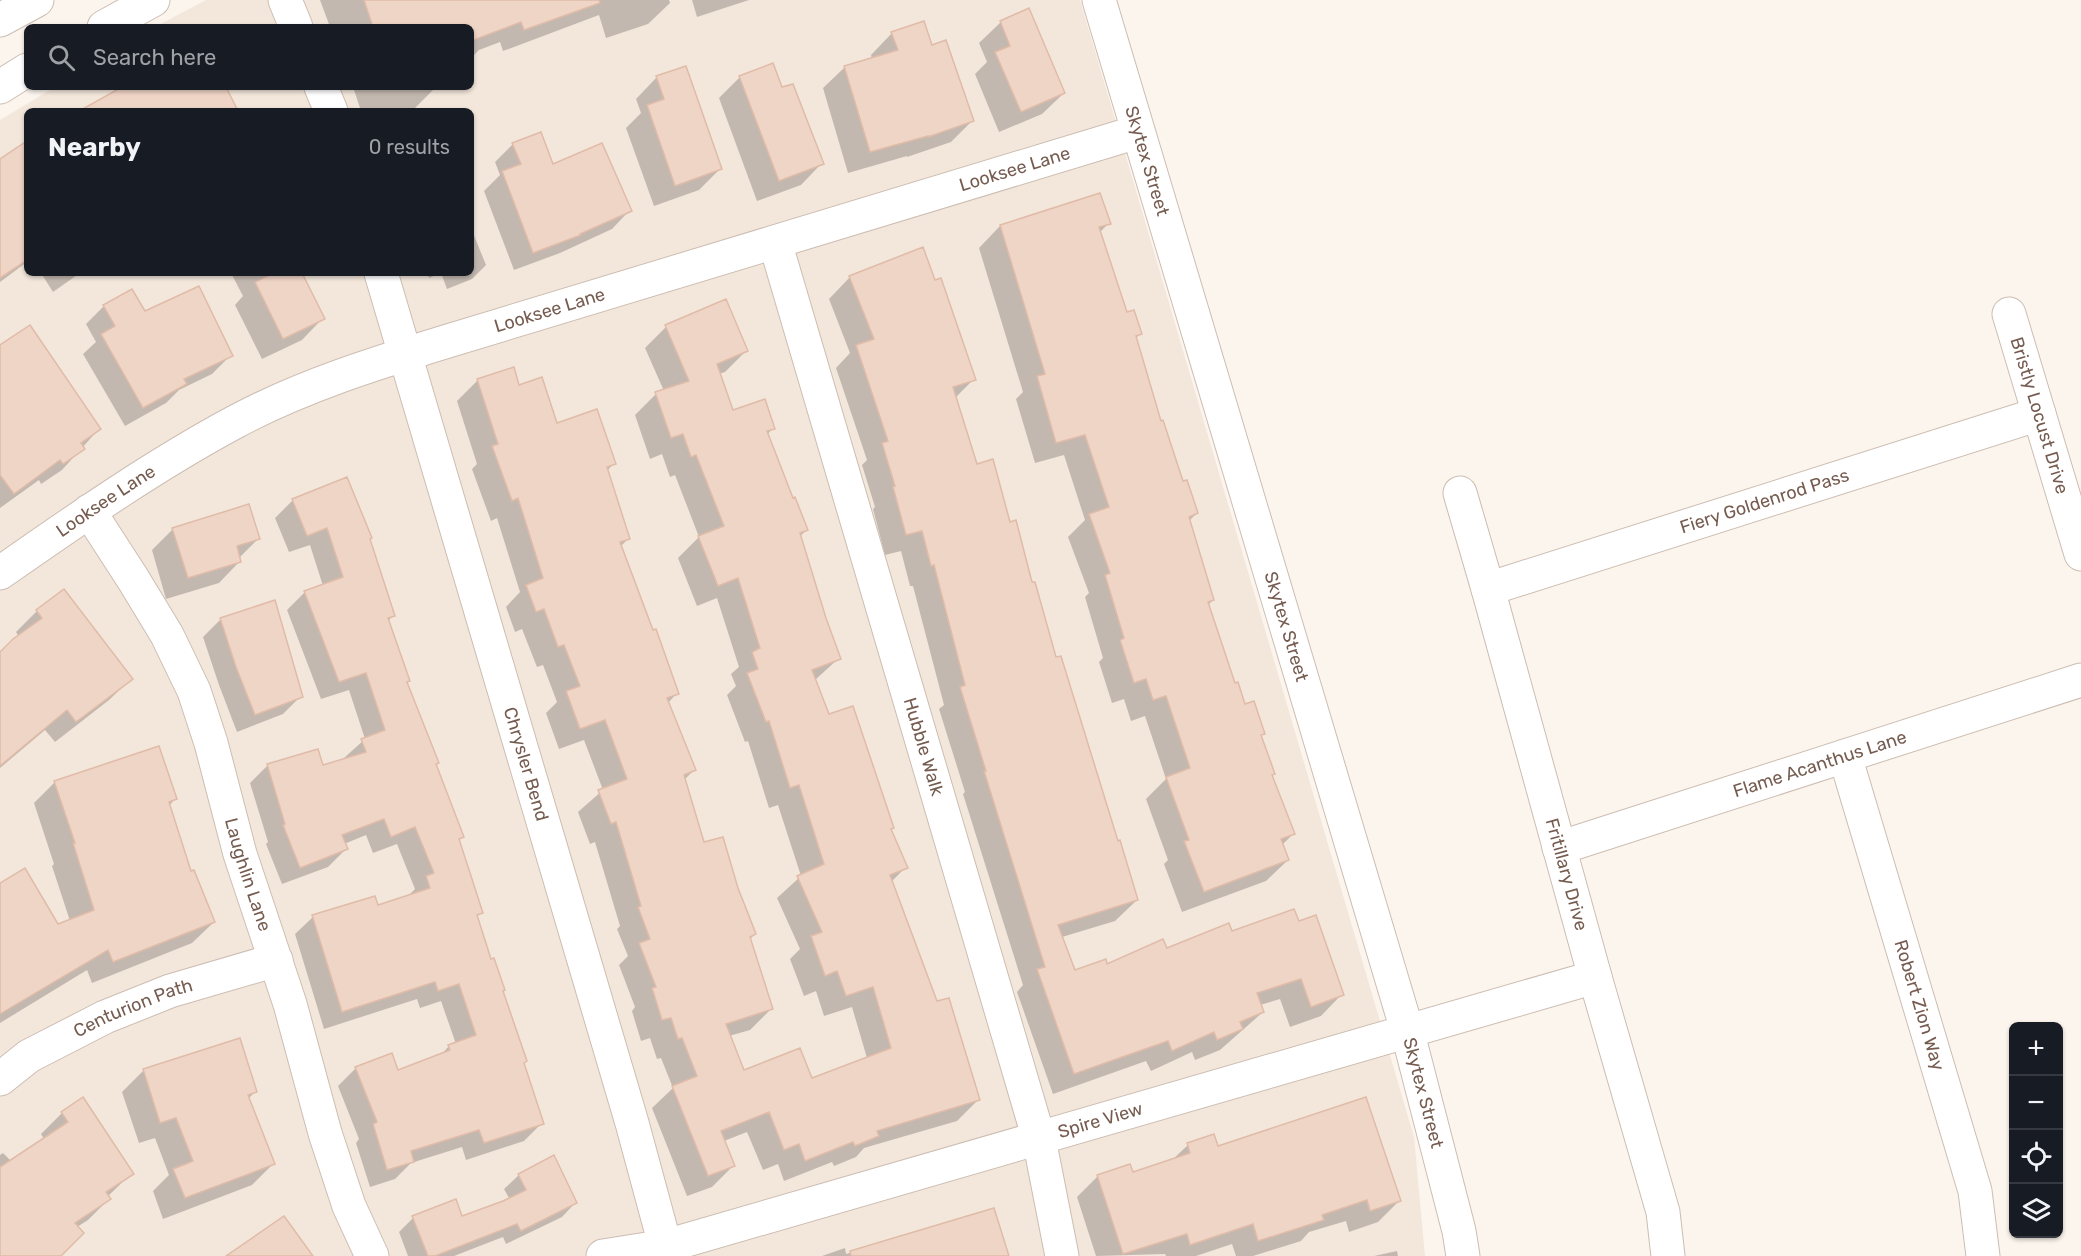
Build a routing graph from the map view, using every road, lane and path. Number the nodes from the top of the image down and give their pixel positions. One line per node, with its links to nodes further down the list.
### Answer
1 (38, 0): 5 (street)
2 (153, 0): 6 (street)
3 (285, 0): 7 (street)
4 (1099, 0): 12 (street, Skytex Street)
5 (0, 20)
6 (109, 24)
7 (295, 24)
8 (24, 72): 9 (street)
9 (0, 87)
10 (322, 90): 11 (street)
11 (330, 108)
12 (1137, 132): 13 (street, Looksee Lane); 28 (street, Skytex Street)
13 (775, 242): 16 (street, Looksee Lane); 30 (street, Hubble Walk)
14 (382, 276): 16 (street, Chrysler Bend)
15 (2009, 314): 17 (street, Bristly Locust Drive)
16 (404, 354): 19 (street, Looksee Lane); 31 (street, Chrysler Bend)
17 (2039, 414): 20 (street, Bristly Locust Drive); 22 (street, Fiery Goldenrod Pass)
18 (1460, 493): 22 (street, Fritillary Drive)
19 (89, 511): 21 (street, Looksee Lane); 26 (street, Laughlin Lane)
20 (2081, 554)
21 (0, 573)
22 (1488, 590): 25 (street, Fritillary Drive)
23 (2081, 680): 24 (street, Flame Acanthus Lane)
24 (1845, 756): 25 (street, Flame Acanthus Lane); 37 (street, Robert Zion Way)
25 (1559, 848): 27 (street, Fritillary Drive)
26 (276, 960): 29 (street, Centurion Path); 32 (street, Laughlin Lane)
27 (1595, 976): 28 (street, Spire View); 36 (street, Fritillary Drive)
28 (1407, 1030): 30 (street, Spire View); 35 (street, Skytex Street)
29 (0, 1079)
30 (1039, 1139): 31 (street, Spire View); 34 (street, Hubble Walk)
31 (667, 1251): 33 (street, Spire View)
32 (372, 1256)
33 (603, 1256)
34 (1062, 1256)
35 (1463, 1256)
36 (1668, 1256)
37 (1983, 1256)

